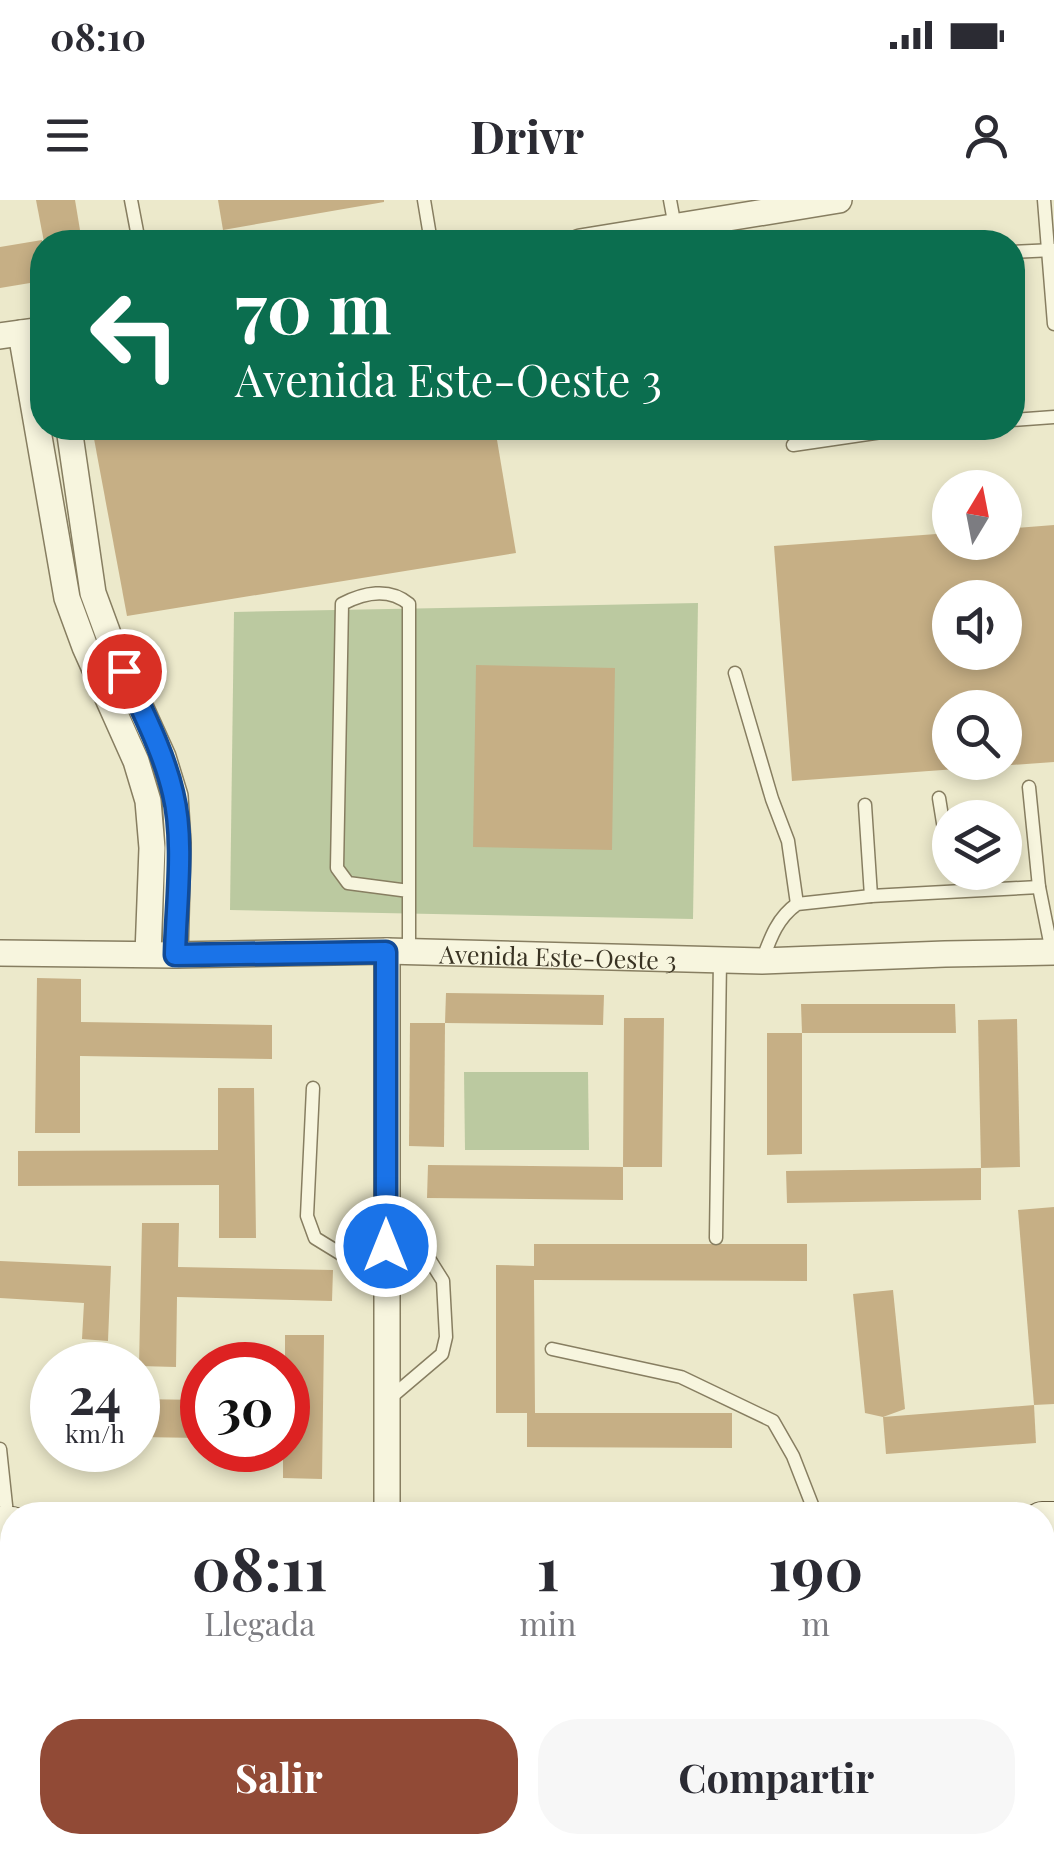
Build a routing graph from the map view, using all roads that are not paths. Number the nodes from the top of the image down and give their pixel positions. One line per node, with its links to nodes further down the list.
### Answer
1 (131, 200): 7 (lane)
2 (424, 200): 8 (lane)
3 (670, 200): 6 (lane)
4 (839, 200): 6 (street)
5 (1044, 200): 10 (lane)
6 (675, 227): 9 (street)
7 (137, 230)
8 (429, 230)
9 (656, 230)
10 (1051, 251): 11 (lane); 12 (lane)
11 (1025, 252)
12 (1054, 324)
13 (21, 333): 14 (street)
14 (30, 385)
15 (1054, 417): 16 (lane)
16 (1025, 419)
17 (40, 440): 31 (street)
18 (71, 440): 32 (street)
19 (825, 440): 20 (lane)
20 (793, 445)
21 (735, 673): 28 (lane)
22 (1029, 787): 24 (lane)
23 (865, 805): 27 (lane)
24 (1039, 887): 25 (lane); 33 (lane)
25 (954, 891): 27 (lane)
26 (409, 892): 26 (lane); 29 (lane)
27 (871, 896): 28 (lane)
28 (796, 904): 35 (lane)
29 (398, 952): 32 (street, Avenida Este-Oeste 3); 34 (street, Avenida Este-Oeste 3); 37 (street)
30 (0, 953): 31 (street, Avenida Este-Oeste 3)
31 (148, 954): 32 (street, Avenida Este-Oeste 3)
32 (175, 955)
33 (1053, 956): 35 (street, Avenida Este-Oeste 3)
34 (720, 960): 35 (street, Avenida Este-Oeste 3); 38 (lane)
35 (762, 961)
36 (313, 1088): 39 (lane)
37 (386, 1220): 39 (street); 41 (lane)
38 (716, 1238)
39 (386, 1273): 41 (street)
40 (552, 1349): 45 (lane)
41 (387, 1401): 44 (street)
42 (0, 1449): 43 (lane)
43 (5, 1502)
44 (387, 1502)
45 (811, 1502)

